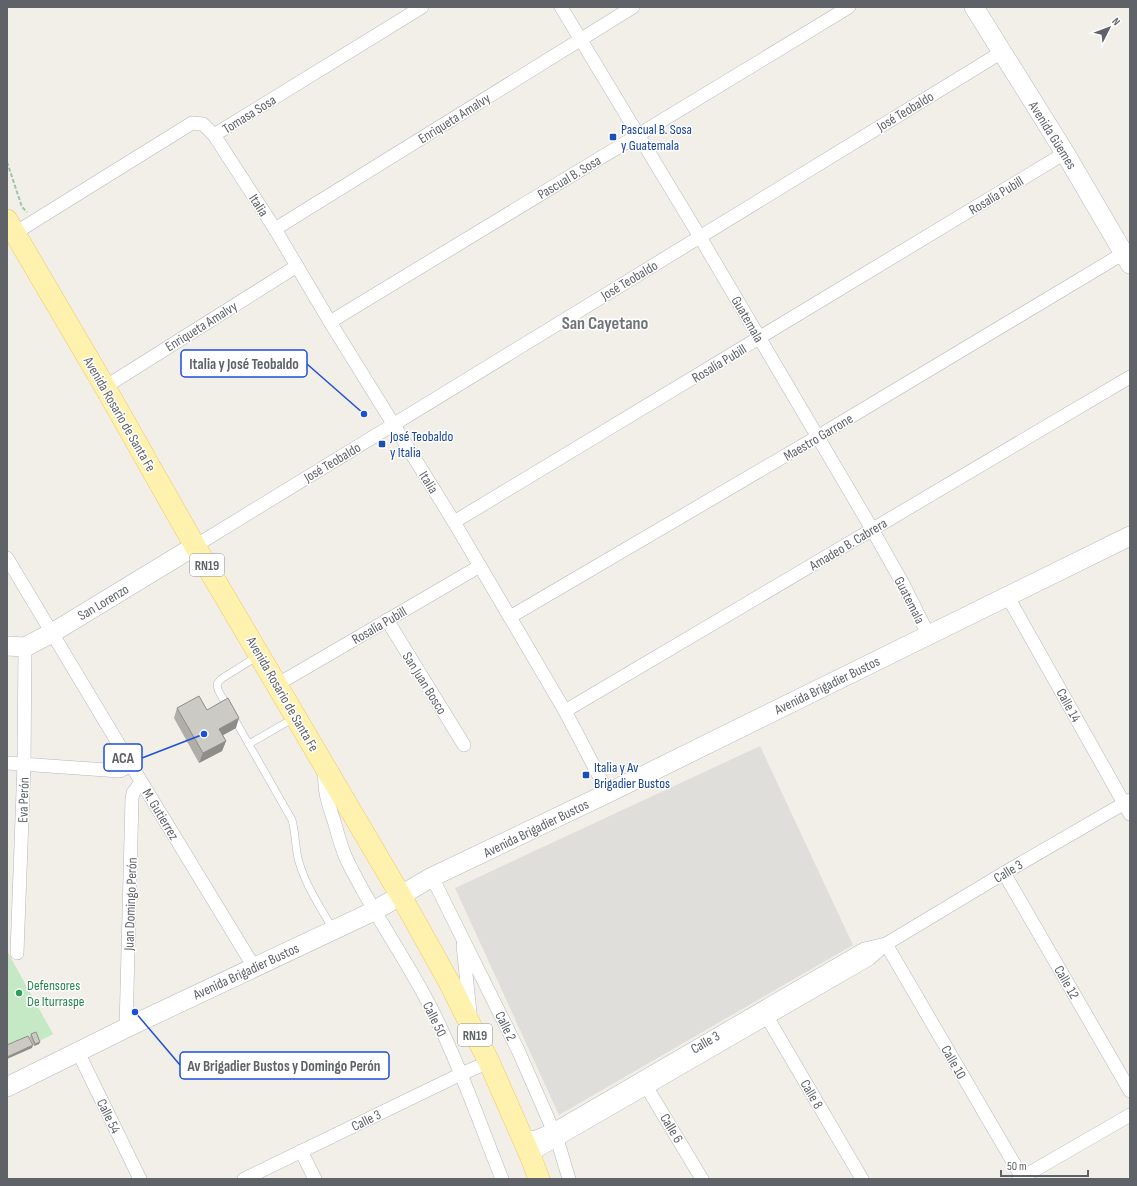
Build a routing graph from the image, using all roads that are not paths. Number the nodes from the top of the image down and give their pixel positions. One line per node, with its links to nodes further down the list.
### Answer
1 (422, 7): 8 (street, Tomasa Sosa)
2 (561, 7): 6 (street, Guatemala)
3 (633, 7): 6 (street, Enriqueta Amalvy)
4 (849, 7): 9 (street, Pascual B. Sosa)
5 (974, 7): 7 (street, Avenida Güemes)
6 (580, 39): 9 (street, Guatemala); 12 (street, Enriqueta Amalvy)
7 (1002, 52): 10 (street, Avenida Güemes); 13 (street, José Teobaldo)
8 (214, 135): 11 (street, Tomasa Sosa); 12 (street, Italia)
9 (637, 135): 13 (street, Guatemala); 16 (street, Pascual B. Sosa)
10 (1065, 154): 14 (street, Avenida Güemes); 17 (street, Rosalía Pubill)
11 (11, 226): 19 (main road, Avenida Rosario de Santa Fe / RN19)
12 (275, 229): 15 (street, Italia)
13 (700, 237): 17 (street, Guatemala); 20 (street, José Teobaldo)
14 (1127, 259): 21 (street, Maestro Garrone)
15 (296, 266): 16 (street, Italia); 19 (street, Enriqueta Amalvy)
16 (330, 322): 20 (street, Italia)
17 (760, 338): 21 (street, Guatemala); 22 (street, Rosalía Pubill)
18 (1130, 377): 23 (street, Amadeo B. Cabrera)
19 (105, 387): 25 (main road, Avenida Rosario de Santa Fe / RN19)
20 (393, 424): 22 (street, Italia); 25 (street, José Teobaldo)
21 (817, 438): 23 (street, Guatemala); 29 (street, Maestro Garrone)
22 (454, 522): 27 (street, Italia)
23 (872, 529): 32 (street, Guatemala); 36 (street, Amadeo B. Cabrera)
24 (1129, 540): 28 (street, Avenida Brigadier Bustos)
25 (195, 546): 31 (street, San Lorenzo); 34 (main road, Avenida Rosario de Santa Fe / RN19)
26 (7, 558): 31 (street, M. Gutierrez)
27 (480, 566): 29 (street, Italia); 30 (street, Rosalía Pubill)
28 (1008, 597): 32 (street, Avenida Brigadier Bustos); 46 (street, Calle 14)
29 (510, 617): 36 (street, Italia)
30 (387, 620): 35 (street, Rosalía Pubill); 39 (street, San Juan Bosco)
31 (52, 633): 33 (street, San Lorenzo); 42 (street, M. Gutierrez)
32 (928, 636): 45 (street, Avenida Brigadier Bustos)
33 (16, 647): 41 (street, Eva Perón)
34 (260, 655): 35 (main road, Avenida Rosario de Santa Fe / RN19); 38 (lane)
35 (278, 684): 37 (main road, Avenida Rosario de Santa Fe / RN19)
36 (565, 711): 45 (street, Italia)
37 (297, 717): 38 (lane); 43 (main road, Avenida Rosario de Santa Fe / RN19)
38 (249, 744): 51 (lane)
39 (464, 745)
40 (7, 763): 41 (street)
41 (24, 764): 42 (street); 54 (street, Eva Perón)
42 (131, 765): 44 (street, M. Gutierrez)
43 (325, 765): 49 (main road, Avenida Rosario de Santa Fe / RN19); 50 (street, Calle 50)
44 (141, 782): 55 (street, M. Gutierrez); 58 (street, Juan Domingo Perón)
45 (608, 793): 48 (street, Avenida Brigadier Bustos)
46 (1128, 805): 47 (street, Calle 3)
47 (1004, 873): 53 (street, Calle 3); 64 (street, Calle 12)
48 (432, 877): 49 (street, Avenida Brigadier Bustos); 52 (street, Calle 2)
49 (401, 896): 50 (street, Avenida Brigadier Bustos); 57 (main road, Avenida Rosario de Santa Fe / RN19)
50 (374, 911): 51 (street, Avenida Brigadier Bustos); 61 (street, Calle 50)
51 (334, 930): 55 (street, Avenida Brigadier Bustos)
52 (462, 937): 57 (street); 66 (street, Calle 2)
53 (886, 944): 56 (street, Calle 3); 77 (street, Calle 10)
54 (17, 953)
55 (254, 967): 58 (street, Avenida Brigadier Bustos)
56 (764, 1013): 62 (street, Calle 3); 76 (street, Calle 8)
57 (471, 1027): 60 (main road, Avenida Rosario de Santa Fe / RN19)
58 (126, 1028): 59 (street, Avenida Brigadier Bustos)
59 (78, 1052): 63 (street, Avenida Brigadier Bustos); 69 (street, Calle 54)
60 (489, 1062): 61 (street, Calle 3); 67 (main road, Avenida Rosario de Santa Fe / RN19)
61 (461, 1074): 68 (street, Calle 3); 72 (street, Calle 50)
62 (645, 1083): 66 (street, Calle 3); 75 (street, Calle 6)
63 (7, 1087)
64 (1130, 1091)
65 (1130, 1115): 77 (street)
66 (555, 1134): 67 (street, Calle 3); 67 (street, Calle 3); 74 (street, Calle 2)
67 (527, 1146): 73 (main road, Avenida Rosario de Santa Fe / RN19)
68 (301, 1151): 70 (street, Calle 3); 71 (street)
69 (140, 1179)
70 (244, 1179)
71 (315, 1179)
72 (502, 1179)
73 (539, 1179)
74 (569, 1179)
75 (702, 1179)
76 (862, 1179)
77 (1021, 1179)

